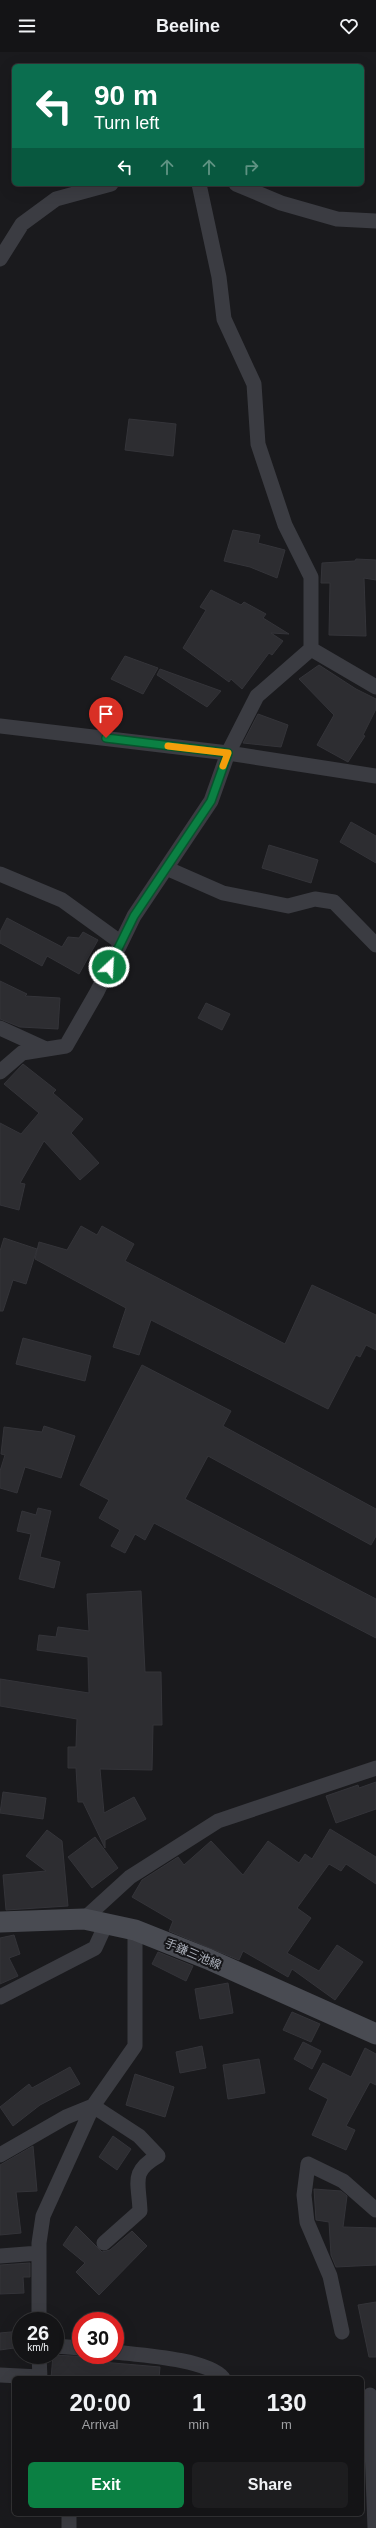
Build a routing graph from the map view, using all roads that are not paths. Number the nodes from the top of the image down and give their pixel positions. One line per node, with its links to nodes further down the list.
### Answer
1 (104, 186): 5 (street)
2 (199, 186): 6 (street)
3 (241, 186): 4 (street)
4 (376, 221)
5 (0, 258)
6 (312, 649): 7 (street); 9 (street)
7 (376, 687)
8 (0, 726): 9 (street)
9 (228, 753): 10 (street); 11 (street)
10 (376, 776)
11 (166, 868): 13 (street); 14 (street)
12 (0, 874): 13 (street)
13 (120, 942): 16 (street)
14 (376, 945)
15 (0, 1028): 16 (street)
16 (46, 1049): 17 (street)
17 (0, 1072)
18 (376, 1768): 19 (street)
19 (84, 1919): 20 (main road, 手鎌三池線); 21 (main road, 手鎌三池線)
20 (0, 1922)
21 (106, 1924): 22 (main road, 手鎌三池線); 23 (street)
22 (135, 1930): 24 (main road, 手鎌三池線); 25 (street)
23 (0, 1997)
24 (376, 2034)
25 (93, 2106): 26 (street); 28 (street); 29 (street)
26 (0, 2155)
27 (376, 2210): 32 (street)
28 (104, 2243)
29 (39, 2253): 30 (street); 31 (street)
30 (0, 2256)
31 (39, 2312)
32 (342, 2332)
33 (124, 2353): 38 (street)
34 (40, 2364): 37 (street)
35 (0, 2374): 36 (street)
36 (27, 2376)
37 (40, 2376)
38 (221, 2376)
39 (370, 2395): 40 (street)
40 (367, 2424): 41 (street)
41 (368, 2485): 44 (street)
42 (69, 2516): 43 (street)
43 (69, 2528)
44 (375, 2528)

